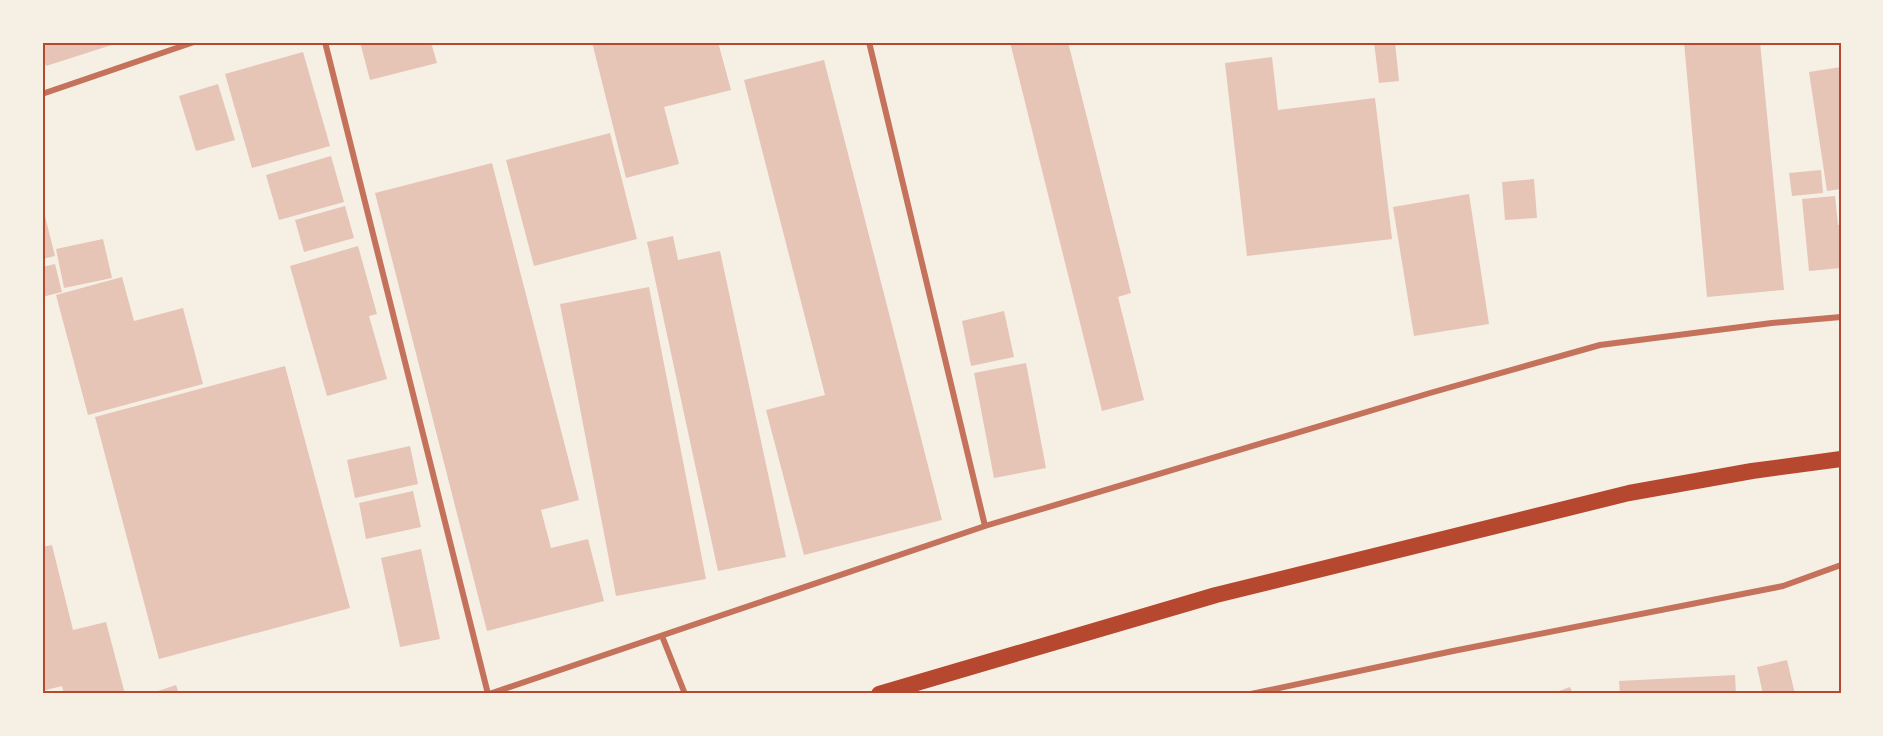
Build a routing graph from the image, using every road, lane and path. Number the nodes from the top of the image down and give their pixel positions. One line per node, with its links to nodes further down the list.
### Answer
1 (194, 42): 4 (street)
2 (325, 42): 10 (street)
3 (869, 42): 7 (street)
4 (42, 94)
5 (1841, 317): 7 (street)
6 (1841, 459): 12 (highway)
7 (986, 526): 9 (street)
8 (1841, 565): 13 (street)
9 (662, 636): 10 (street); 11 (street)
10 (489, 694)
11 (685, 694)
12 (879, 694)
13 (1251, 694)

